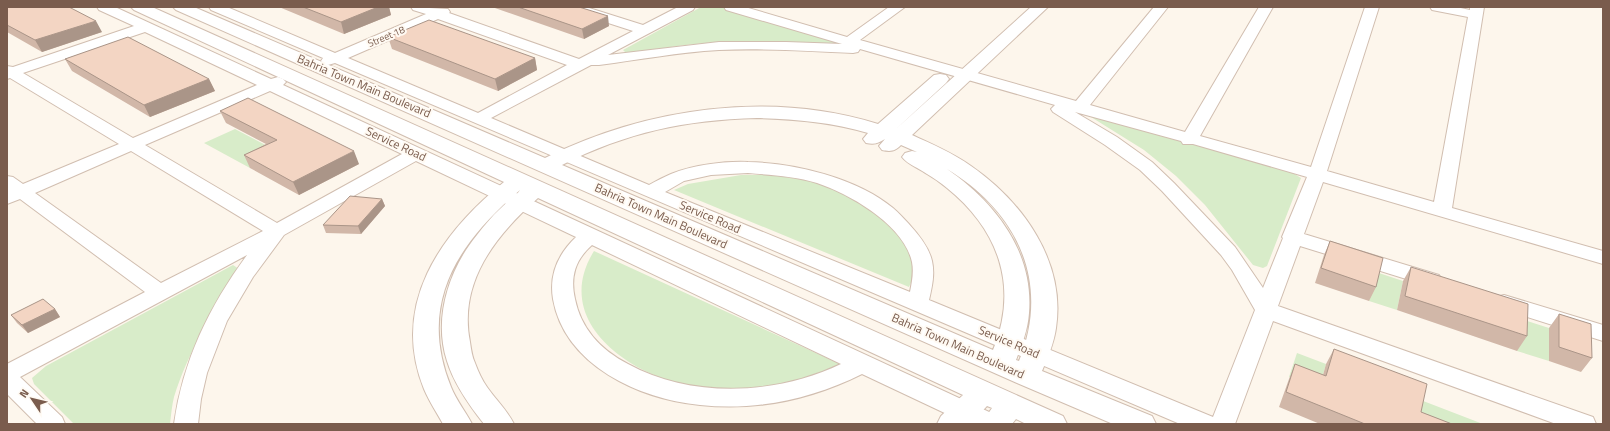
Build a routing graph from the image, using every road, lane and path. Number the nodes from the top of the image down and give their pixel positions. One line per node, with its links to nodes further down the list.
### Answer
1 (104, 7): 18 (street)
2 (181, 7): 21 (street, Bahria Town Main Boulevard)
3 (216, 7): 21 (street, Service Road)
4 (418, 7): 17 (street)
5 (454, 7): 17 (street, Street 18)
6 (573, 7): 19 (street)
7 (688, 7): 19 (street)
8 (732, 7): 20 (street)
9 (898, 7): 20 (street)
10 (1020, 7): 24 (street)
11 (1040, 7): 24 (street)
12 (1161, 7): 27 (street)
13 (1266, 7): 30 (street)
14 (1372, 7): 34 (street)
15 (1437, 7): 16 (street)
16 (1476, 11): 39 (street)
17 (438, 14): 21 (street, Street 18); 22 (street)
18 (142, 17): 23 (street); 25 (street, Bahria Town Main Boulevard)
19 (644, 30): 22 (street)
20 (856, 43): 22 (street); 24 (street)
21 (326, 62): 28 (street, Service Road); 33 (street, Bahria Town Main Boulevard)
22 (585, 62): 28 (street)
23 (9, 72): 31 (street)
24 (958, 73): 26 (street); 29 (street)
25 (281, 81): 31 (street); 32 (street, Service Road); 36 (street, Bahria Town Main Boulevard)
26 (1057, 102): 27 (street); 48 (street)
27 (1079, 108): 30 (street)
28 (478, 119): 33 (street, Service Road)
29 (885, 139): 33 (street); 50 (street); 51 (street)
30 (1189, 140): 34 (street)
31 (131, 145): 38 (street); 40 (street)
32 (416, 154): 36 (street, Service Road); 40 (street)
33 (563, 164): 37 (street, Service Road); 53 (street, Bahria Town Main Boulevard)
34 (1317, 174): 39 (street); 42 (street)
35 (7, 181): 38 (street)
36 (519, 191): 41 (street, Service Road); 57 (street, Bahria Town Main Boulevard); 61 (street); 62 (street)
37 (650, 192): 47 (street, Service Road); 47 (street)
38 (15, 195): 45 (street)
39 (1442, 211): 43 (street)
40 (277, 231): 45 (street); 60 (street)
41 (590, 236): 52 (street, Service Road); 52 (street)
42 (1292, 237): 44 (street); 48 (street)
43 (1603, 258)
44 (1452, 286)
45 (160, 293): 54 (street)
46 (1489, 298): 49 (street)
47 (918, 304): 50 (street, Service Road)
48 (1266, 310): 66 (street); 67 (street)
49 (1603, 333)
50 (1010, 343): 51 (street, Service Road); 53 (street)
51 (1036, 354): 55 (street); 65 (street, Service Road)
52 (863, 363): 57 (street, Service Road)
53 (1001, 364): 55 (street, Bahria Town Main Boulevard)
54 (7, 374)
55 (1027, 376): 64 (street, Bahria Town Main Boulevard)
56 (7, 379): 59 (street)
57 (966, 409): 58 (street, Bahria Town Main Boulevard)
58 (999, 418): 63 (street, Bahria Town Main Boulevard)
59 (53, 424)
60 (186, 424)
61 (458, 424)
62 (500, 424)
63 (1053, 424)
64 (1142, 424)
65 (1205, 424)
66 (1223, 424)
67 (1584, 424)

